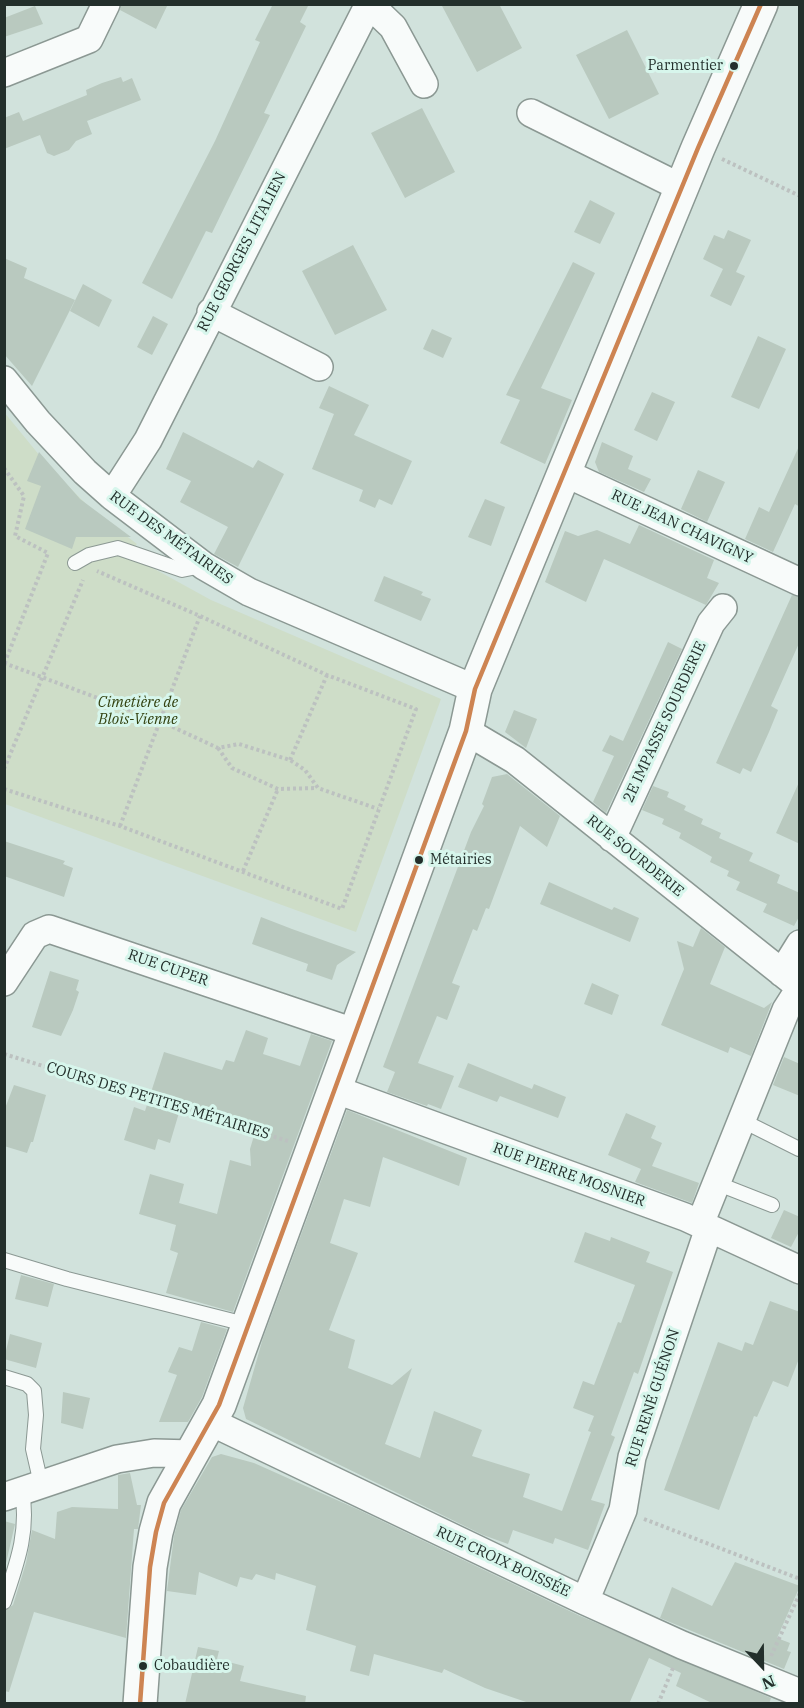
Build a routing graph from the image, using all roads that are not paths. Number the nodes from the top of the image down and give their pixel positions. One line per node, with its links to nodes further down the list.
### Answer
1 (106, 4): 4 (street)
2 (369, 4): 5 (street); 8 (street, RUE GEORGES LITALIEN)
3 (761, 4): 7 (street)
4 (4, 73)
5 (424, 84)
6 (531, 113): 7 (street)
7 (682, 188): 11 (street)
8 (211, 312): 9 (street); 12 (street, RUE GEORGES LITALIEN)
9 (319, 367)
10 (4, 380): 12 (street, RUE DES MÉTAIRIES)
11 (565, 473): 15 (street, RUE JEAN CHAVIGNY); 17 (street)
12 (112, 496): 14 (street, RUE DES MÉTAIRIES)
13 (82, 565): 14 (lane)
14 (204, 566): 17 (street, RUE DES MÉTAIRIES)
15 (800, 582)
16 (723, 608): 19 (street, 2E IMPASSE SOURDERIE)
17 (475, 689): 18 (street)
18 (466, 731): 19 (street, RUE SOURDERIE); 23 (street)
19 (612, 838): 22 (street, RUE SOURDERIE)
20 (800, 944): 22 (street, RUE RENÉ GUÉNON)
21 (4, 982): 23 (street, RUE CUPER)
22 (794, 983): 25 (street, RUE RENÉ GUÉNON)
23 (354, 1032): 24 (street)
24 (334, 1089): 29 (street, RUE PIERRE MOSNIER); 32 (street)
25 (749, 1100): 26 (lane); 27 (street, RUE RENÉ GUÉNON)
26 (799, 1149)
27 (716, 1183): 28 (lane); 29 (street, RUE RENÉ GUÉNON)
28 (772, 1204)
29 (704, 1226): 31 (street, RUE PIERRE MOSNIER); 37 (street, RUE RENÉ GUÉNON)
30 (4, 1260): 32 (lane)
31 (800, 1270)
32 (249, 1324): 34 (street)
33 (4, 1377): 36 (lane)
34 (211, 1422): 35 (street); 37 (street, RUE CROIX BOISSÉE)
35 (192, 1454): 36 (street); 40 (street)
36 (22, 1491): 38 (lane)
37 (585, 1601): 39 (street, RUE CROIX BOISSÉE)
38 (4, 1602)
39 (800, 1693)
40 (140, 1704)

